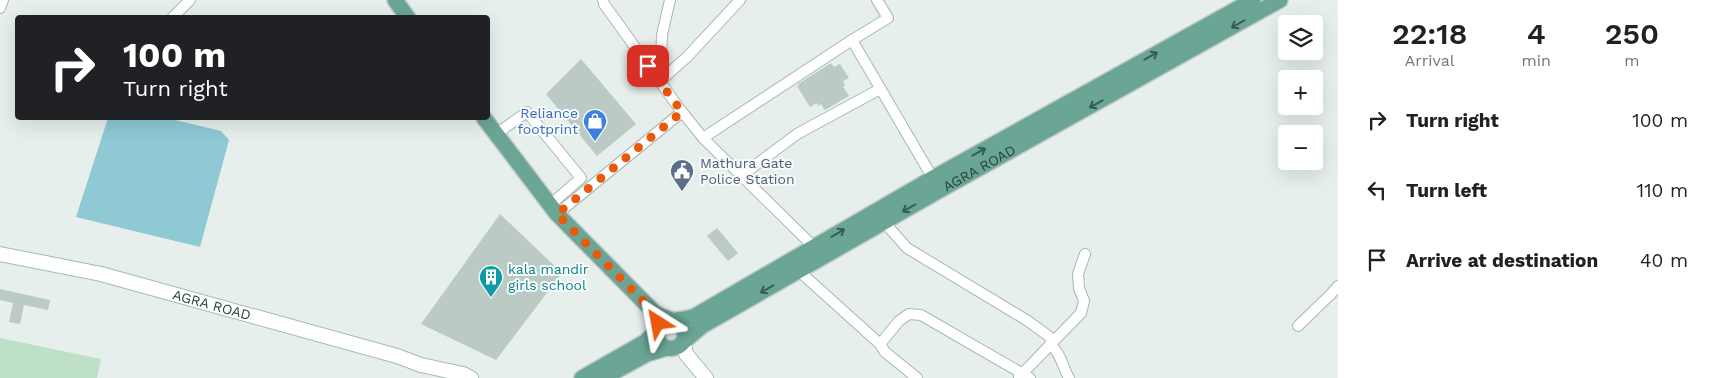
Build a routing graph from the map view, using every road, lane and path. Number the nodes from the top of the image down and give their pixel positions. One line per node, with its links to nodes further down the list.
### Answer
1 (3, 0): 10 (street)
2 (190, 0): 11 (street)
3 (395, 0): 12 (main road)
4 (604, 0): 14 (street)
5 (670, 0): 14 (street)
6 (740, 0): 14 (street)
7 (877, 0): 13 (street)
8 (1253, 0): 21 (main road, AGRA ROAD, one-way to 8)
9 (1280, 0): 21 (main road, AGRA ROAD, one-way to 21)
10 (0, 8)
11 (175, 15)
12 (406, 15)
13 (852, 40): 15 (street); 19 (street)
14 (660, 81): 16 (street)
15 (880, 89): 20 (street); 21 (street)
16 (682, 112): 19 (street); 22 (street)
17 (486, 120): 18 (main road)
18 (496, 134): 22 (main road); 22 (street)
19 (703, 138): 20 (street)
20 (741, 176): 24 (street)
21 (936, 184): 23 (main road, AGRA ROAD, one-way to 23); 24 (main road, AGRA ROAD, one-way to 21)
22 (554, 210): 29 (main road)
23 (884, 222): 27 (main road, AGRA ROAD); 33 (street)
24 (814, 247): 30 (main road, AGRA ROAD)
25 (0, 254): 36 (main road, AGRA ROAD)
26 (1085, 254): 33 (street)
27 (799, 271): 34 (street); 35 (main road, AGRA ROAD, one-way to 35)
28 (1338, 286): 31 (street)
29 (655, 313): 30 (main road); 32 (main road)
30 (672, 321): 32 (main road); 35 (main road)
31 (1298, 326)
32 (659, 329): 35 (main road); 40 (main road)
33 (1052, 342): 37 (street); 44 (street)
34 (880, 344): 37 (street); 43 (street)
35 (677, 348): 41 (main road, AGRA ROAD); 42 (main road)
36 (421, 365): 38 (main road, AGRA ROAD); 39 (main road, AGRA ROAD)
37 (1024, 376)
38 (448, 378)
39 (471, 378)
40 (582, 378)
41 (603, 378)
42 (706, 378)
43 (917, 378)
44 (1069, 378)

